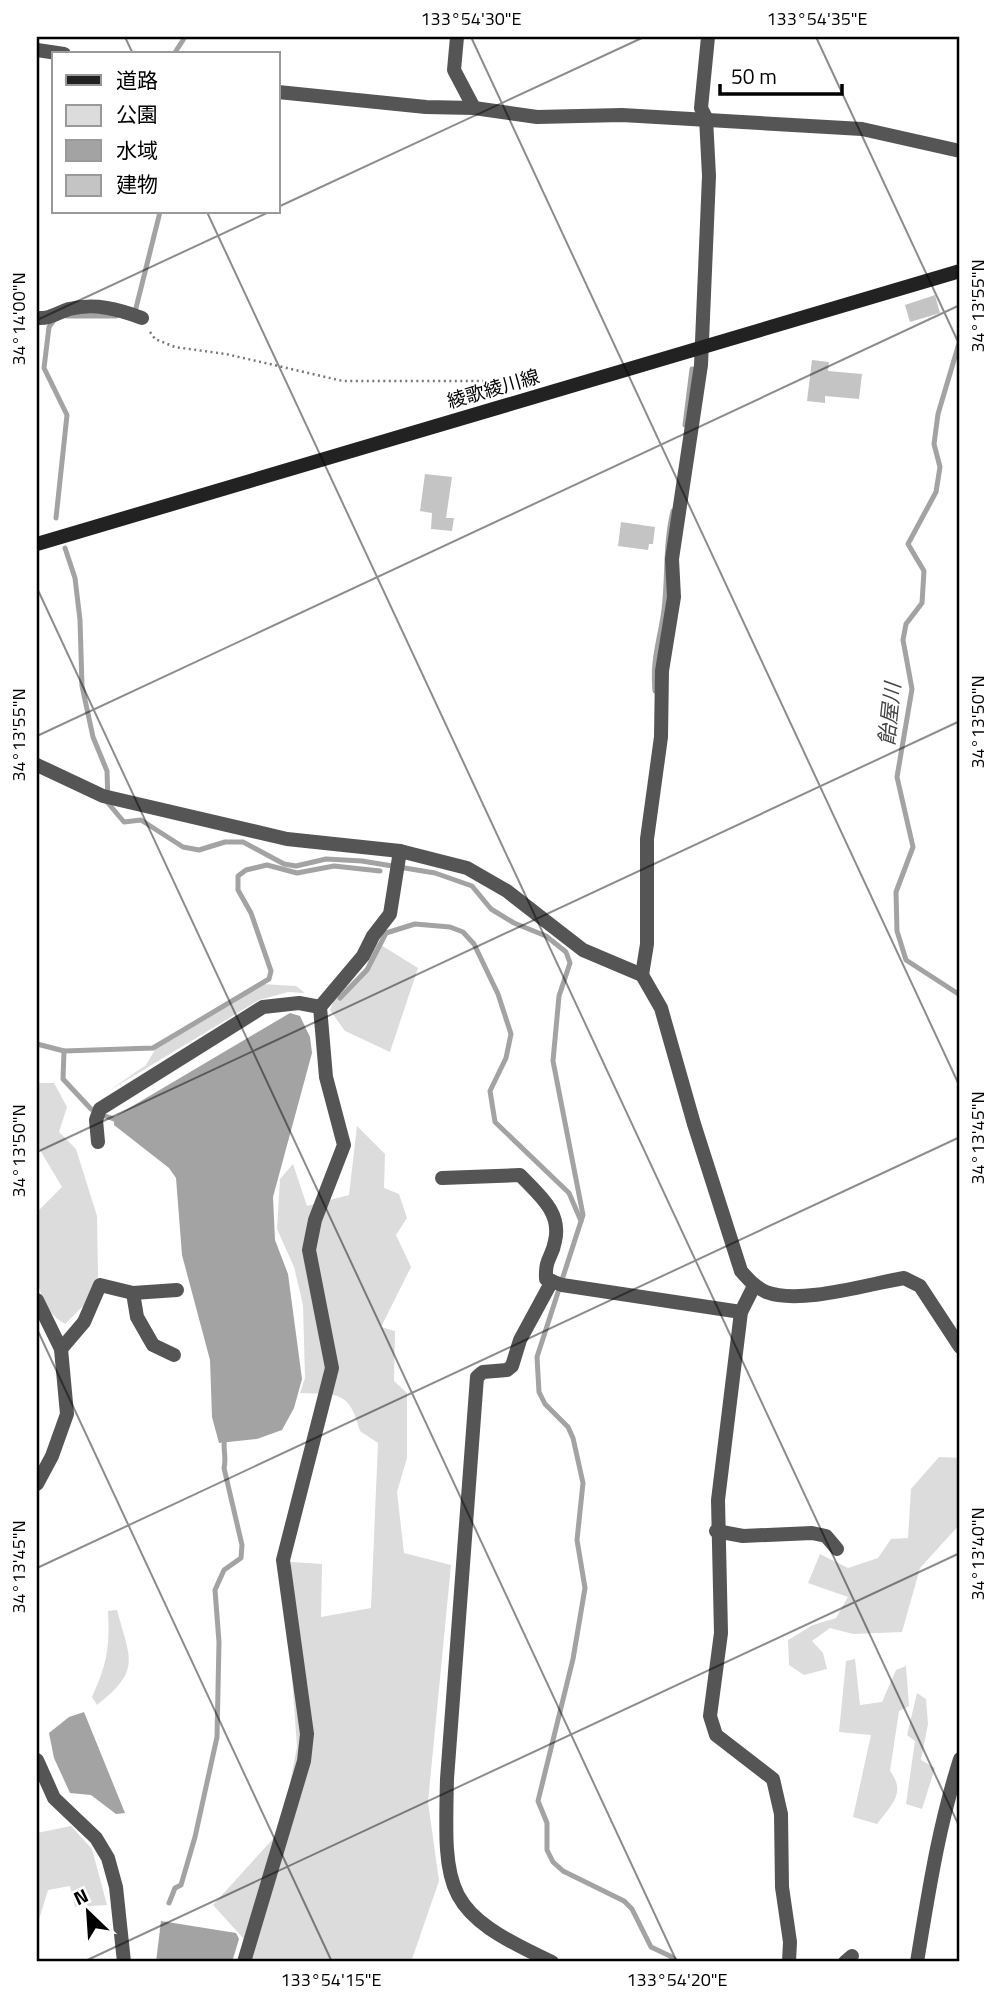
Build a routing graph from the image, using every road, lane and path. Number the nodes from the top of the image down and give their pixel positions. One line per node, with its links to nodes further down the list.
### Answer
1 (457, 37): 4 (street)
2 (708, 37): 5 (street)
3 (280, 92): 4 (street)
4 (474, 108): 5 (street)
5 (706, 118): 6 (street); 10 (street)
6 (960, 151)
7 (960, 271): 10 (main road, 綾歌綾川線)
8 (136, 316): 9 (street); 11 (path)
9 (37, 318)
10 (701, 347): 11 (main road, 綾歌綾川線); 15 (street)
11 (537, 395): 12 (main road, 綾歌綾川線)
12 (37, 544)
13 (37, 765): 14 (street)
14 (398, 861): 15 (street); 16 (street)
15 (642, 975): 20 (street)
16 (320, 1007): 17 (street); 34 (street)
17 (97, 1142)
18 (442, 1178): 19 (street)
19 (557, 1284): 24 (street); 35 (street)
20 (754, 1286): 24 (street); 25 (street)
21 (177, 1290): 22 (street)
22 (133, 1293): 26 (street); 27 (street)
23 (37, 1300): 26 (street)
24 (741, 1312): 29 (street)
25 (960, 1347)
26 (61, 1349): 28 (street)
27 (174, 1355)
28 (37, 1484)
29 (716, 1531): 30 (street); 36 (street)
30 (837, 1549)
31 (960, 1759): 37 (street)
32 (37, 1760): 33 (street)
33 (124, 1962)
34 (244, 1962)
35 (552, 1962)
36 (789, 1962)
37 (917, 1962)

